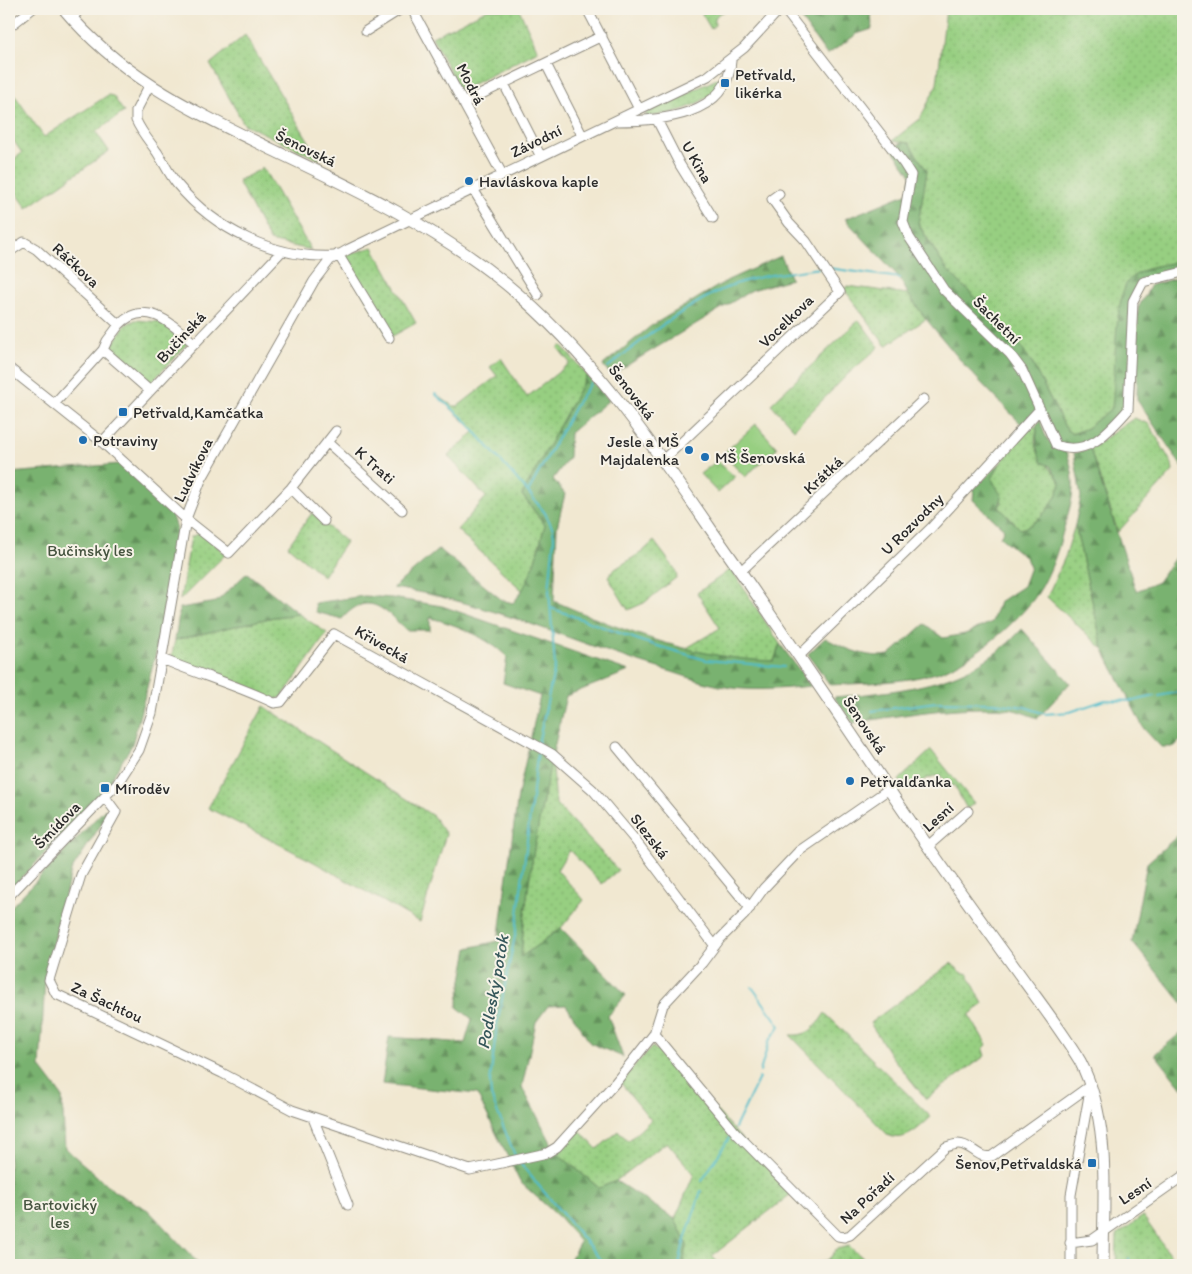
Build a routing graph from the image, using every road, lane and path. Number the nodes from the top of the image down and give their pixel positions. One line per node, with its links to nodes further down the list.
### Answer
1 (32, 9): 10 (street)
2 (64, 9): 9 (main road, Šenovská)
3 (80, 9): 9 (street)
4 (401, 9): 11 (street)
5 (412, 9): 17 (street, Modrá)
6 (587, 9): 12 (street)
7 (780, 9): 13 (street, Závodní)
8 (784, 9): 41 (street, Šachetní)
9 (72, 18): 16 (main road, Šenovská)
10 (9, 27)
11 (366, 31)
12 (602, 36): 14 (street); 18 (street)
13 (731, 60): 18 (street, Závodní); 19 (street, Závodní)
14 (546, 64): 15 (street); 21 (street)
15 (504, 84): 17 (street); 22 (street)
16 (149, 86): 26 (main road, Šenovská); 29 (street)
17 (463, 103): 23 (street, Modrá)
18 (639, 109): 20 (street, Závodní)
19 (657, 120): 20 (street, Závodní); 27 (street, U Kina)
20 (613, 121): 21 (street, Závodní)
21 (582, 135): 22 (street, Závodní)
22 (540, 155): 23 (street, Závodní)
23 (502, 174): 24 (street, Závodní)
24 (473, 189): 26 (street, Závodní); 32 (street)
25 (779, 194): 45 (street, Vocelkova)
26 (411, 218): 30 (street, Ludvíkova); 45 (main road, Šenovská)
27 (713, 218)
28 (9, 252): 33 (street, Ráčkova)
29 (281, 252): 30 (street); 35 (street, Bučinská)
30 (336, 255): 34 (street); 48 (street, Ludvíkova)
31 (1183, 272): 41 (street, Šachetní)
32 (538, 295)
33 (118, 325): 35 (street); 36 (street)
34 (389, 338)
35 (195, 344): 38 (street, Bučinská)
36 (103, 350): 38 (street); 40 (street)
37 (10, 370): 40 (street)
38 (150, 391): 43 (street, Bučinská)
39 (924, 399): 50 (street, Krátká)
40 (54, 404): 43 (street)
41 (1040, 409): 51 (street, U Rozvodny)
42 (336, 431): 44 (street)
43 (102, 442): 48 (street)
44 (327, 442): 46 (street); 47 (street, K Trati)
45 (663, 460): 50 (main road, Šenovská)
46 (291, 488): 48 (street); 49 (street)
47 (402, 510)
48 (186, 519): 52 (street, Ludvíkova)
49 (324, 521)
50 (741, 571): 51 (main road, Šenovská)
51 (799, 656): 55 (main road, Šenovská)
52 (162, 659): 54 (street, Křivecká); 56 (street, Ludvíkova)
53 (616, 747): 60 (street, Slezská)
54 (552, 754): 61 (street, Slezská)
55 (889, 789): 58 (main road, Šenovská); 60 (street)
56 (105, 797): 59 (street, Šmídova); 64 (street, Za Šachtou)
57 (968, 811): 58 (street, Lesní)
58 (928, 846): 63 (main road, Šenovská)
59 (9, 896)
60 (750, 908): 61 (street)
61 (715, 946): 62 (street)
62 (654, 1034): 63 (street, Na Pořadí); 64 (street, Za Šachtou)
63 (1091, 1085): 67 (main road, Šenovská); 68 (street)
64 (313, 1118): 66 (street)
65 (1183, 1176): 67 (street, Lesní)
66 (348, 1205)
67 (1103, 1230): 68 (street, Lesní); 70 (main road, Šenovská)
68 (1070, 1243): 69 (street)
69 (1071, 1265)
70 (1103, 1265)

